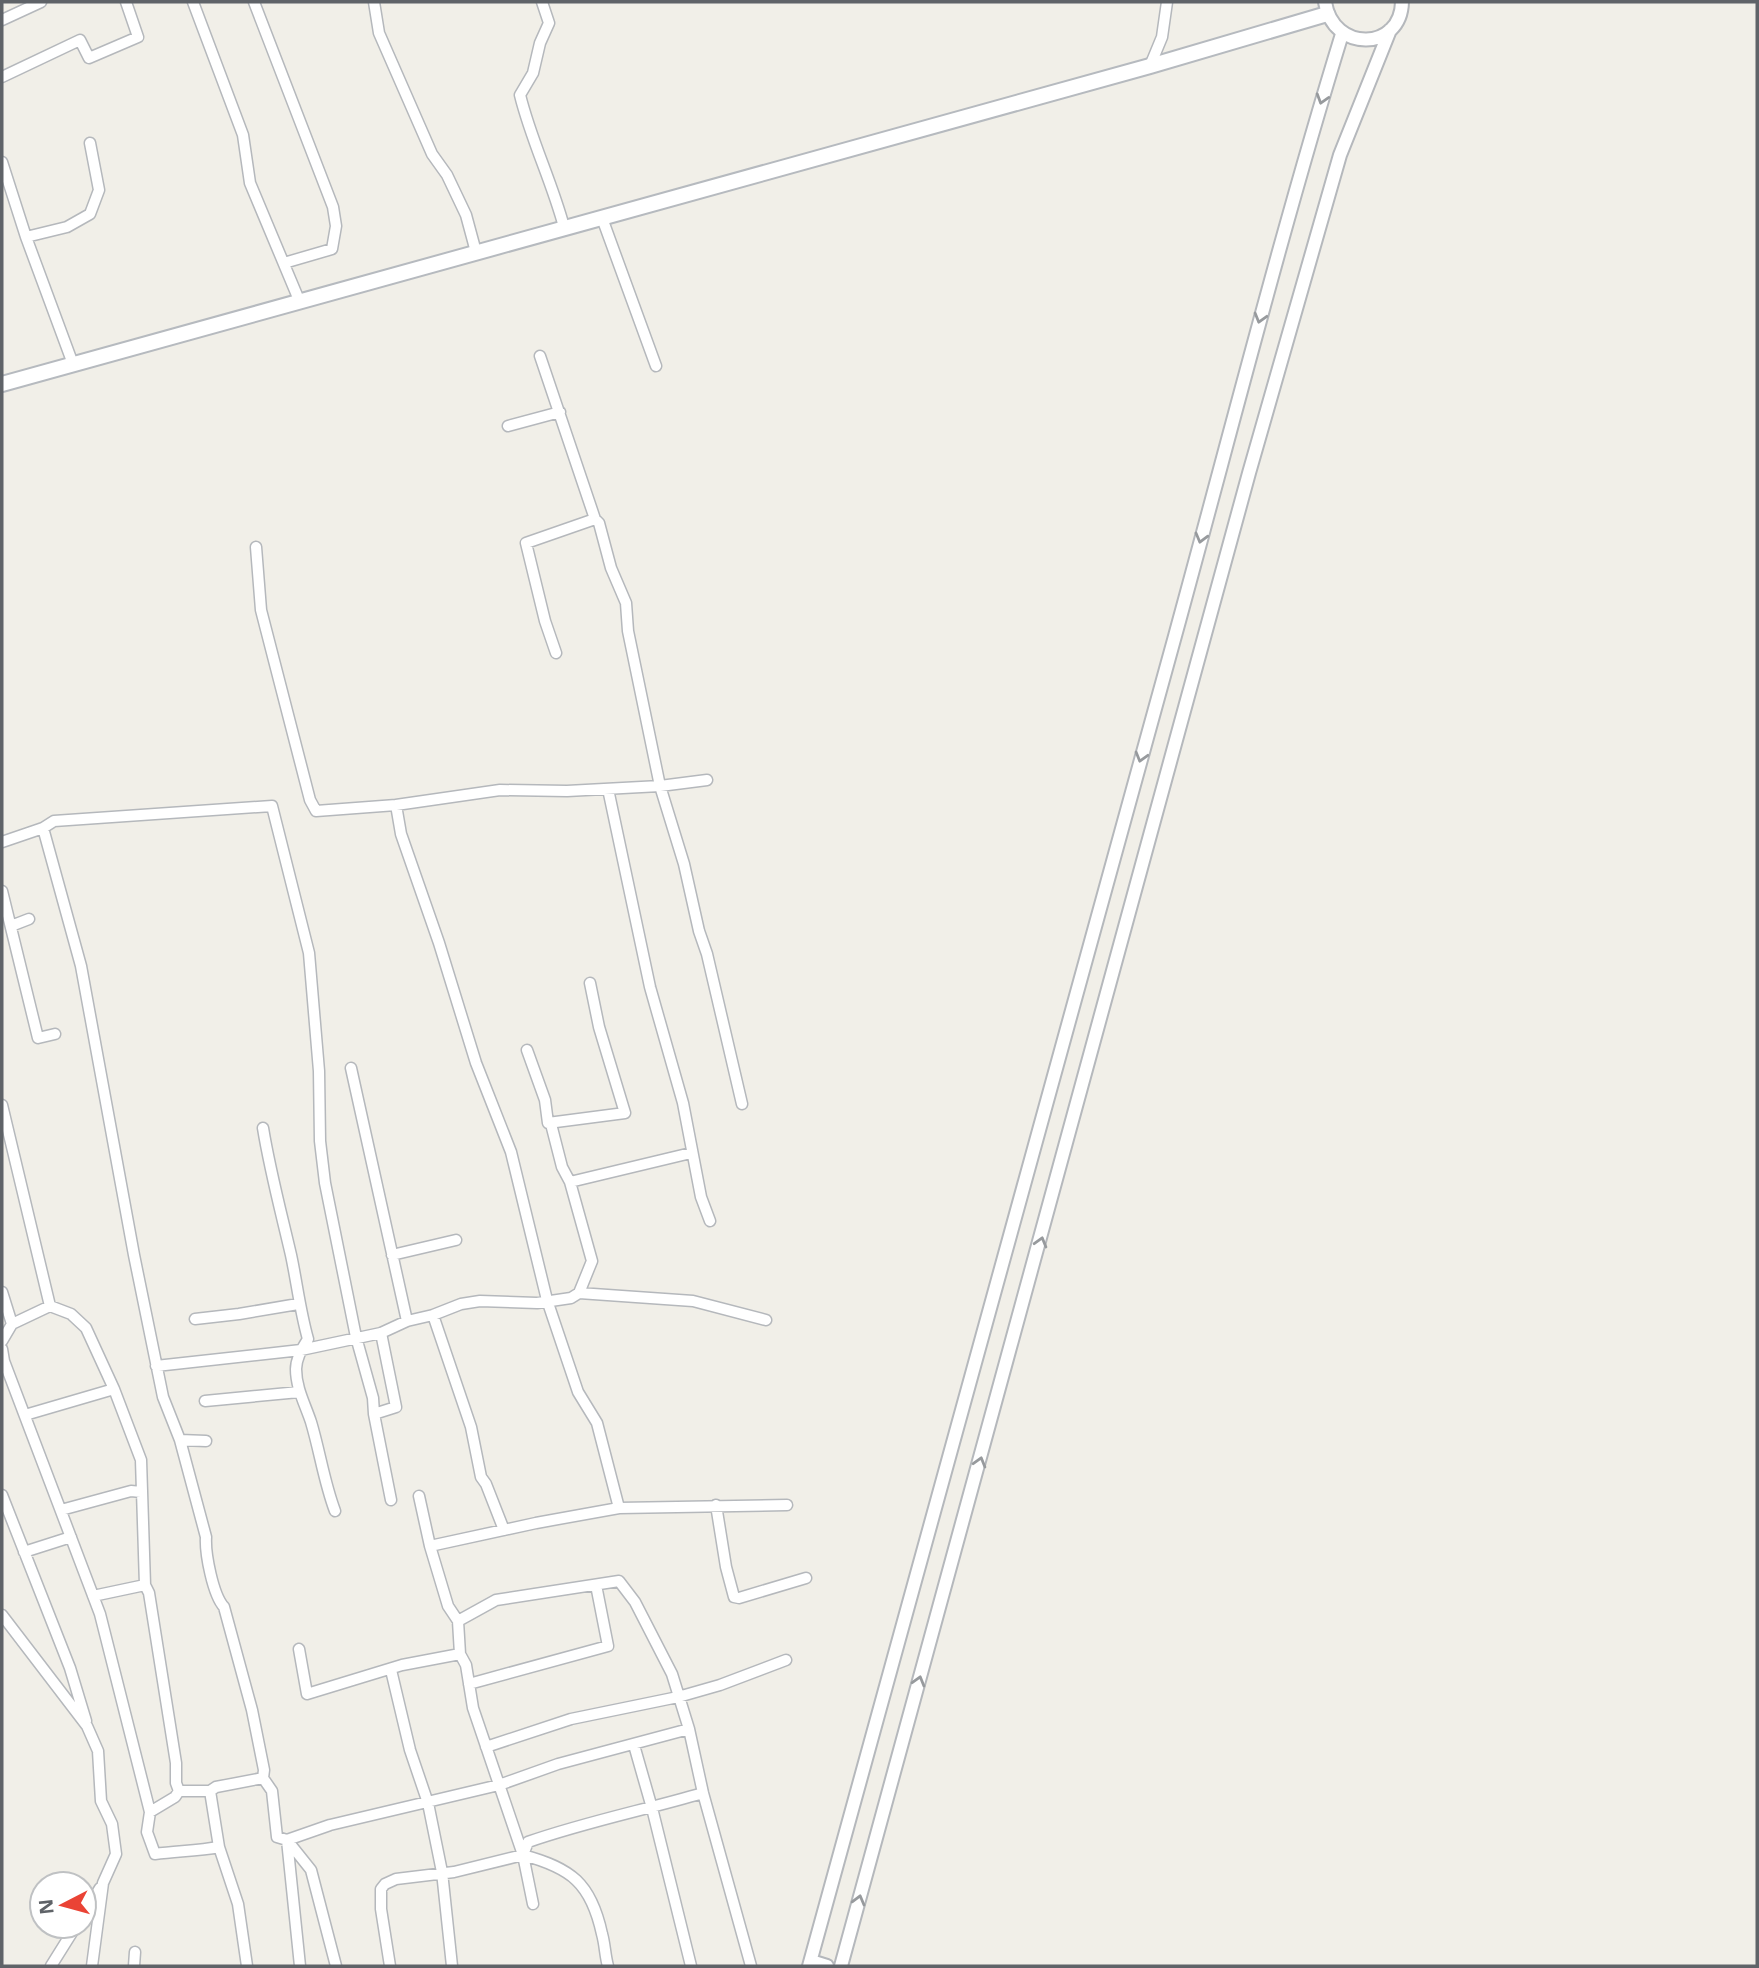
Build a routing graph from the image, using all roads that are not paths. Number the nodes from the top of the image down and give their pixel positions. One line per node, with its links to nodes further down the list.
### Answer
1 (41, 2): 10 (street)
2 (126, 2): 14 (street)
3 (194, 2): 22 (street)
4 (254, 2): 22 (street)
5 (374, 2): 21 (street)
6 (542, 2): 19 (street)
7 (1167, 2): 13 (street)
8 (1402, 2): 11 (street)
9 (1326, 8): 12 (street); 13 (main road)
10 (2, 20)
11 (1390, 30): 12 (street); 137 (street, one-way to 11)
12 (1342, 34): 124 (street, one-way to 124)
13 (1150, 66): 18 (main road)
14 (2, 77)
15 (90, 143): 20 (street)
16 (2, 162): 17 (street)
17 (5, 180): 20 (street)
18 (603, 218): 19 (main road); 26 (street)
19 (564, 227): 21 (main road)
20 (26, 237): 25 (street)
21 (476, 252): 23 (main road)
22 (284, 264): 23 (street)
23 (299, 300): 25 (main road)
24 (540, 356): 28 (street)
25 (74, 364): 27 (main road)
26 (656, 366)
27 (2, 384)
28 (560, 412): 29 (street); 30 (street)
29 (508, 426)
30 (595, 519): 32 (street); 34 (street)
31 (256, 547): 36 (street)
32 (556, 653)
33 (707, 780): 34 (street)
34 (660, 786): 35 (street); 46 (street)
35 (608, 789): 36 (street); 50 (street)
36 (396, 805): 57 (street)
37 (43, 828): 38 (street); 66 (street); 70 (street)
38 (2, 842)
39 (2, 891): 41 (street)
40 (29, 919): 41 (street)
41 (11, 926): 43 (street)
42 (590, 983): 48 (street)
43 (55, 1034)
44 (527, 1051): 48 (street)
45 (351, 1068): 54 (street)
46 (743, 1104)
47 (2, 1105): 59 (street)
48 (551, 1124): 51 (street)
49 (262, 1128): 58 (street)
50 (691, 1153): 51 (street); 52 (street)
51 (570, 1182): 56 (street)
52 (710, 1221)
53 (456, 1241): 54 (street)
54 (392, 1255): 63 (street)
55 (2, 1292): 64 (street)
56 (579, 1293): 57 (street); 62 (street)
57 (547, 1300): 60 (street); 84 (street)
58 (298, 1304): 61 (street); 69 (street)
59 (50, 1306): 64 (street); 71 (street)
60 (433, 1315): 63 (street); 87 (street)
61 (195, 1319)
62 (766, 1320)
63 (407, 1321): 65 (street)
64 (12, 1324): 67 (street)
65 (381, 1333): 66 (street); 74 (street)
66 (356, 1337): 69 (street); 74 (street)
67 (2, 1342)
68 (2, 1349): 75 (street)
69 (301, 1350): 70 (street); 72 (street)
70 (156, 1366): 76 (street)
71 (114, 1389): 75 (street); 78 (street)
72 (299, 1392): 73 (street); 86 (street)
73 (205, 1401)
74 (374, 1414): 81 (street)
75 (24, 1415): 85 (street)
76 (180, 1440): 77 (street); 107 (street)
77 (206, 1441)
78 (141, 1492): 85 (street); 92 (street)
79 (2, 1495): 90 (street)
80 (419, 1496): 89 (street)
81 (391, 1500)
82 (716, 1505): 83 (street); 84 (street); 91 (street)
83 (787, 1505)
84 (619, 1508): 87 (street)
85 (61, 1510): 88 (street)
86 (335, 1511)
87 (504, 1530): 89 (street)
88 (71, 1537): 90 (street); 94 (street)
89 (430, 1546): 96 (street)
90 (24, 1552): 103 (street)
91 (806, 1578)
92 (145, 1585): 94 (street); 109 (street)
93 (596, 1586): 96 (street); 101 (street); 102 (street)
94 (93, 1596): 114 (street)
95 (2, 1615): 103 (street)
96 (458, 1621): 98 (street)
97 (299, 1649): 100 (street)
98 (460, 1654): 100 (street); 101 (street)
99 (786, 1660): 102 (street)
100 (391, 1670): 112 (street)
101 (469, 1684): 106 (street)
102 (678, 1697): 104 (street); 106 (street)
103 (87, 1726): 119 (street)
104 (689, 1730): 105 (street); 111 (street)
105 (634, 1745): 108 (street); 113 (street)
106 (486, 1747): 108 (street)
107 (263, 1778): 110 (street); 115 (street)
108 (499, 1785): 112 (street); 117 (street)
109 (179, 1791): 110 (street); 114 (street)
110 (209, 1791): 116 (street)
111 (703, 1793): 113 (street); 135 (street)
112 (428, 1803): 115 (street); 118 (street)
113 (652, 1808): 117 (street); 134 (street)
114 (150, 1812): 116 (street)
115 (287, 1840): 129 (street); 130 (street)
116 (219, 1847): 128 (street)
117 (523, 1855): 118 (street); 121 (street); 133 (street)
118 (442, 1872): 131 (street); 132 (street)
119 (103, 1883): 120 (street); 126 (street)
120 (98, 1891)
121 (533, 1904)
122 (67, 1940): 125 (street)
123 (135, 1952): 127 (street)
124 (810, 1964): 136 (street)
125 (51, 1966)
126 (92, 1966)
127 (134, 1966)
128 (247, 1966)
129 (300, 1966)
130 (336, 1966)
131 (390, 1966)
132 (452, 1966)
133 (608, 1966)
134 (691, 1966)
135 (751, 1966)
136 (827, 1966)
137 (841, 1966)

